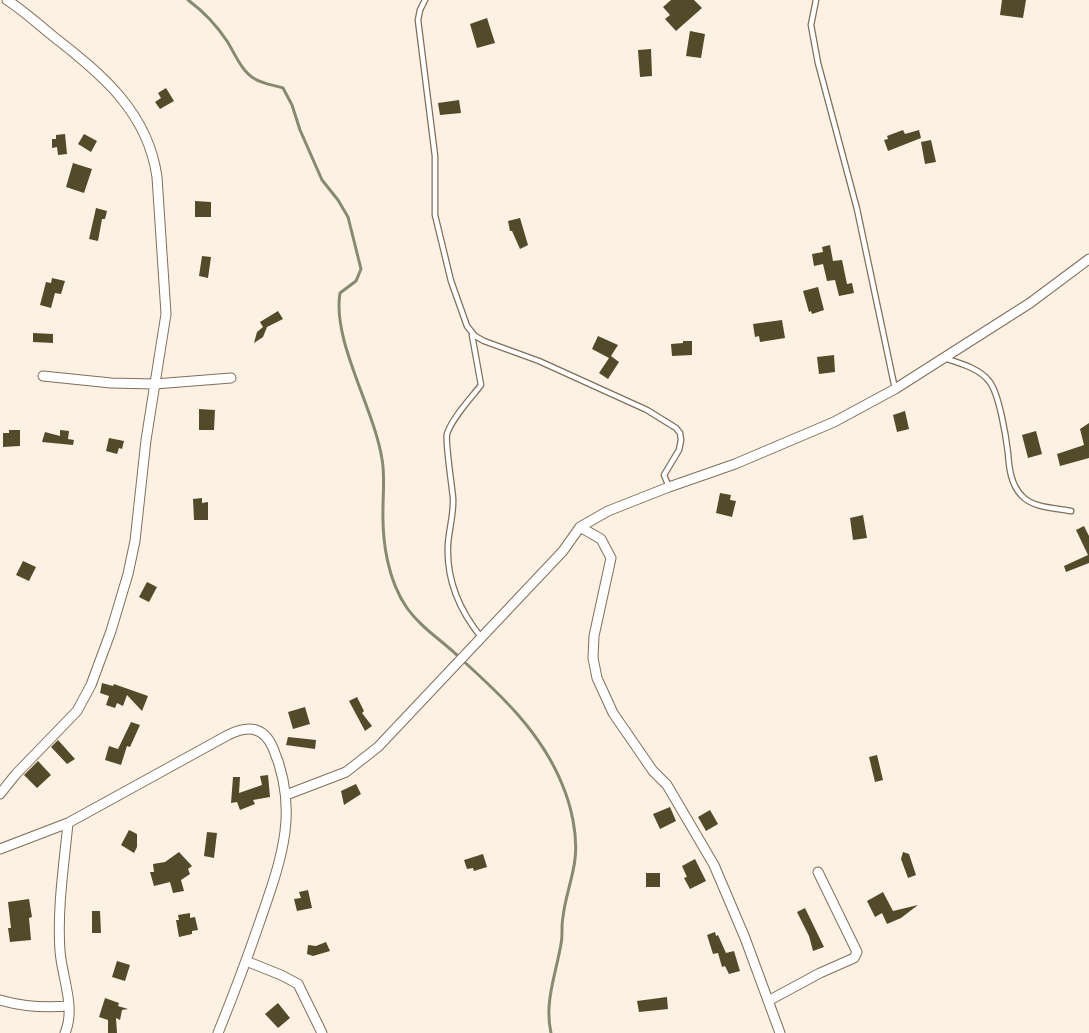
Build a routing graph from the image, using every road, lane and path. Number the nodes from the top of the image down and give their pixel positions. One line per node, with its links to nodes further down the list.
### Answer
1 (7, 0): 9 (street)
2 (426, 0): 5 (lane)
3 (816, 0): 10 (lane)
4 (1089, 259): 6 (street)
5 (472, 332): 11 (lane); 14 (lane)
6 (941, 358): 10 (street); 12 (lane)
7 (43, 376): 9 (street)
8 (231, 378): 9 (street)
9 (156, 384): 15 (street)
10 (895, 389): 11 (street)
11 (669, 487): 13 (street)
12 (1071, 511)
13 (580, 527): 14 (street); 22 (street)
14 (478, 641): 16 (street)
15 (0, 794)
16 (286, 795): 17 (street); 20 (street)
17 (68, 823): 18 (street); 23 (street)
18 (0, 849)
19 (818, 872): 22 (street)
20 (246, 962): 25 (street); 26 (street)
21 (0, 1000): 23 (street)
22 (768, 1001): 27 (street)
23 (69, 1006): 24 (street)
24 (65, 1033)
25 (218, 1033)
26 (322, 1033)
27 (780, 1033)

